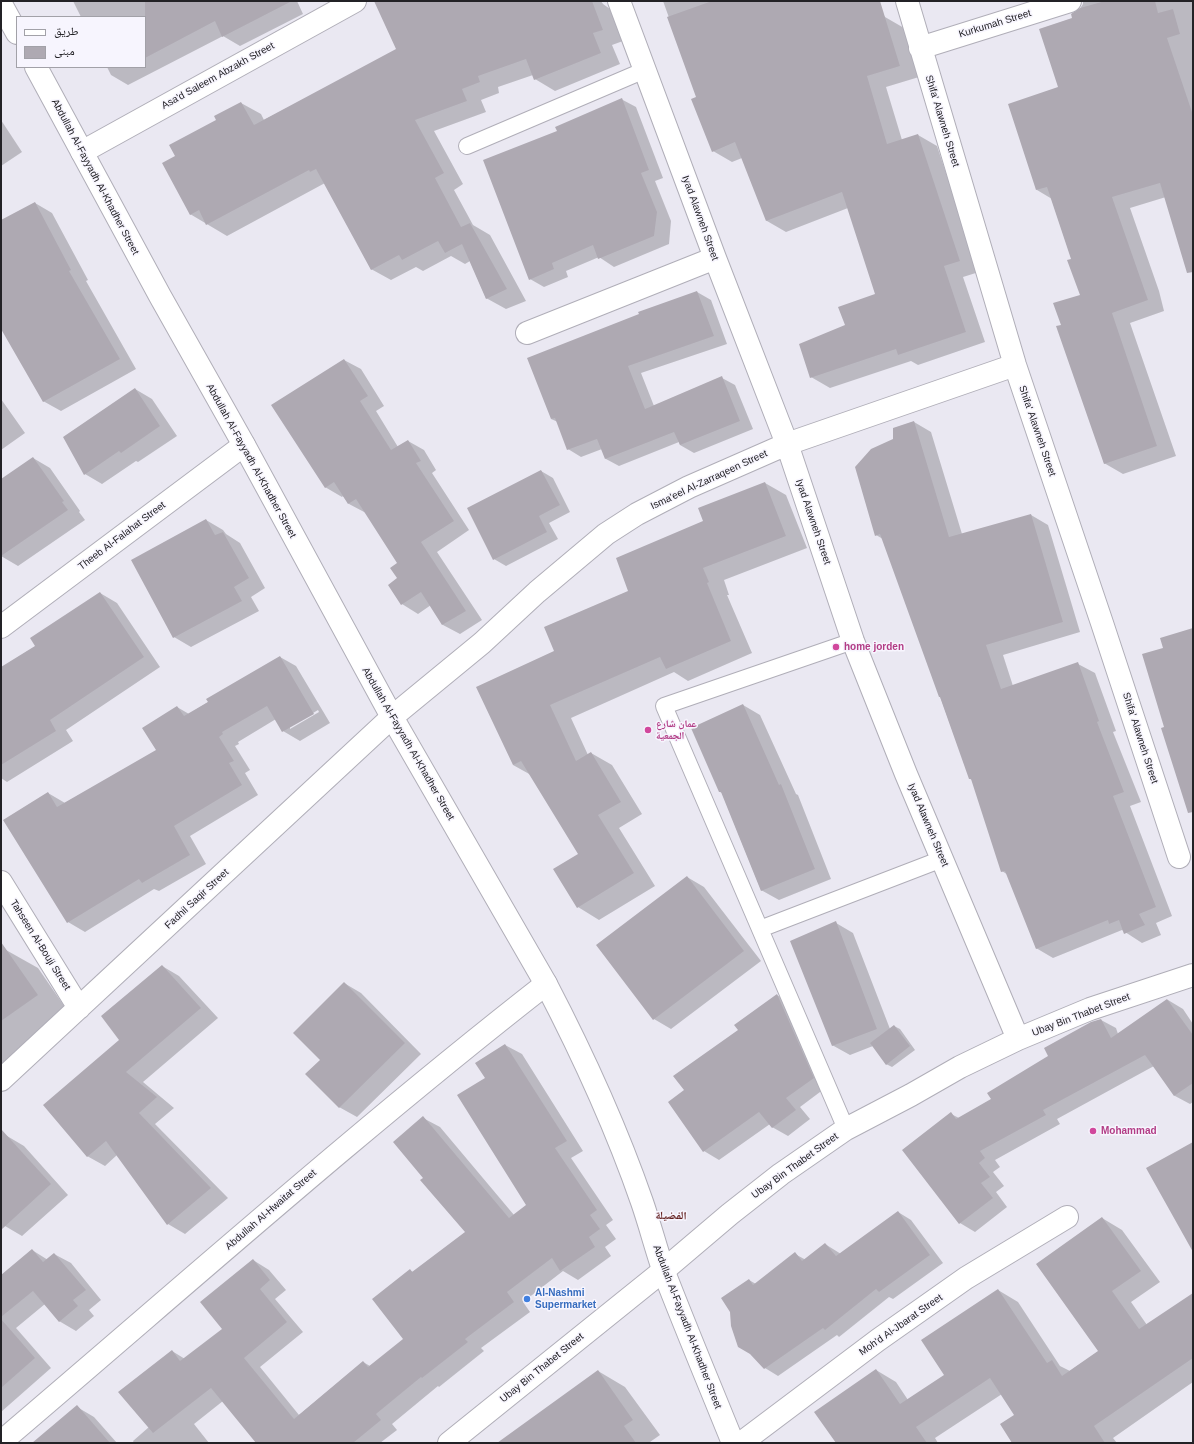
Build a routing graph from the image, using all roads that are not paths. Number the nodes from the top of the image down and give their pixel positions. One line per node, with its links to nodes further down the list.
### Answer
1 (355, 1): 11 (street, Asa'd Saleem Abzakh Street)
2 (619, 1): 9 (street, Iyad Alawneh Street)
3 (907, 1): 7 (street, Shifa' Alawneh Street)
4 (1070, 1): 7 (street, Kurkumah Street)
5 (1, 4): 6 (street)
6 (16, 31)
7 (920, 48): 14 (street, Shifa' Alawneh Street)
8 (37, 68): 11 (street, Abdullah Al-Fayyadh Al-Khadher Street)
9 (645, 70): 10 (lane); 12 (street, Iyad Alawneh Street)
10 (467, 146)
11 (82, 152): 16 (street, Abdullah Al-Fayyadh Al-Khadher Street)
12 (715, 258): 13 (street); 15 (street, Iyad Alawneh Street)
13 (527, 333)
14 (1015, 366): 15 (street, Isma'eel Al-Zarraqeen Street); 20 (street, Shifa' Alawneh Street)
15 (787, 444): 18 (street, Iyad Alawneh Street); 19 (street, Isma'eel Al-Zarraqeen Street)
16 (244, 445): 17 (street, Theeb Al-Falahat Street); 19 (street, Abdullah Al-Fayyadh Al-Khadher Street)
17 (1, 627)
18 (854, 641): 21 (street, Iyad Alawneh Street); 23 (lane)
19 (392, 717): 25 (street, Abdullah Al-Fayyadh Al-Khadher Street); 26 (street, Fadhil Saqir Street)
20 (1179, 857)
21 (942, 859): 23 (lane); 27 (street, Iyad Alawneh Street)
22 (1, 882): 26 (street, Tahseen Al-Bouji Street)
23 (760, 929): 29 (lane)
24 (1193, 975): 27 (street, Ubay Bin Thabet Street)
25 (546, 984): 31 (street, Abdullah Al-Fayyadh Al-Khadher Street); 32 (street, Abdullah Al-Hwaitat Street)
26 (79, 1008): 28 (street, Fadhil Saqir Street)
27 (1018, 1039): 29 (street, Ubay Bin Thabet Street)
28 (1, 1080)
29 (846, 1129): 31 (street, Ubay Bin Thabet Street)
30 (1067, 1217): 35 (street, Moh'd Al-Jbarat Street)
31 (664, 1270): 33 (street, Ubay Bin Thabet Street); 34 (street, Abdullah Al-Fayyadh Al-Khadher Street)
32 (1, 1442)
33 (449, 1443)
34 (733, 1443)
35 (741, 1443)

